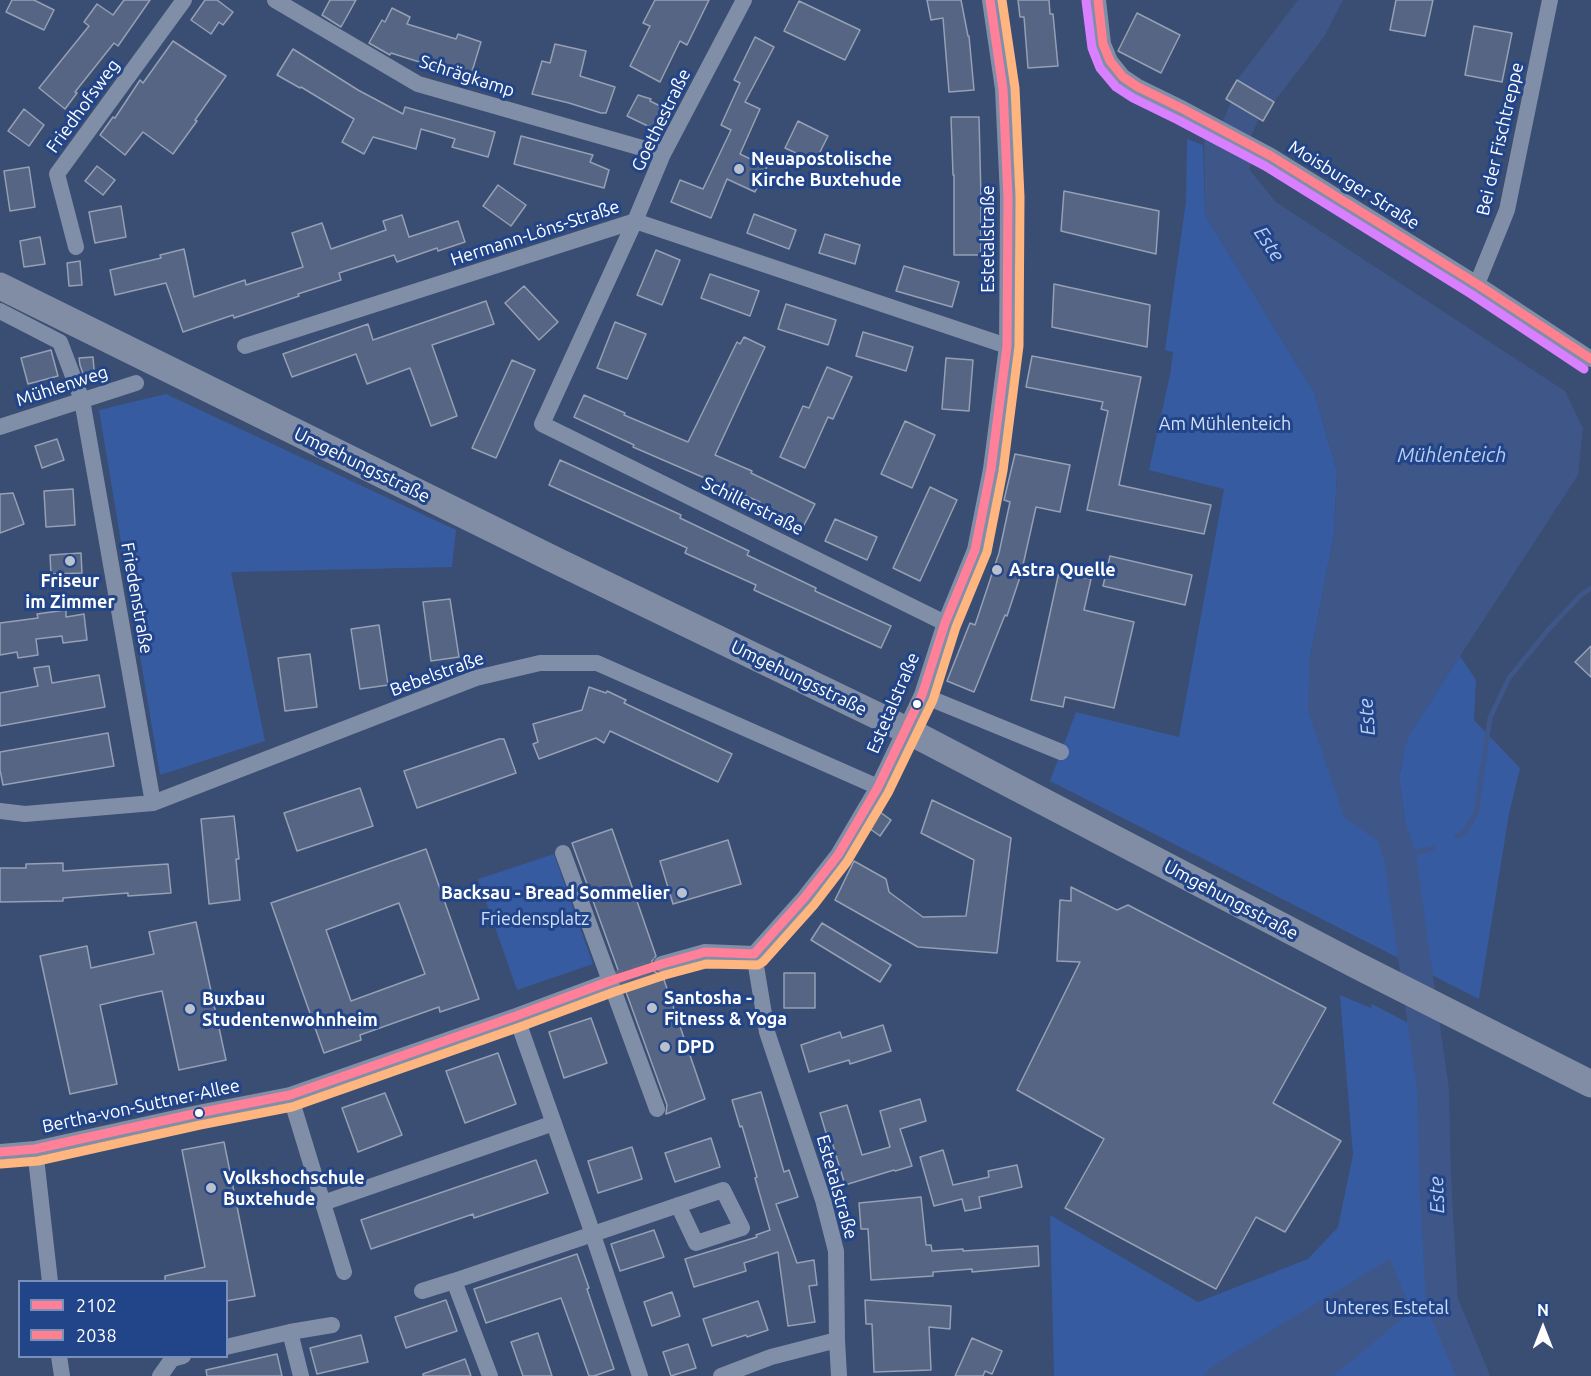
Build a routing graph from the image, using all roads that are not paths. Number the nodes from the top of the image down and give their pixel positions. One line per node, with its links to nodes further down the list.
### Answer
1 (184, 0): 9 (street, Friedhofsweg)
2 (275, 0): 7 (street, Schrägkamp)
3 (744, 0): 7 (street, Goethestraße)
4 (990, 0): 14 (street, Estetalstraße)
5 (1098, 0): 10 (street, Moisburger Straße)
6 (1550, 0): 10 (street, Bei der Fischtreppe)
7 (663, 154): 8 (street, Goethestraße)
8 (635, 221): 13 (street, Hermann-Löns-Straße); 14 (street, Hermann-Löns-Straße); 18 (street, Goethestraße)
9 (76, 247)
10 (1477, 284): 15 (street, Moisburger Straße)
11 (0, 286): 31 (main road, Umgehungsstraße, bridge)
12 (0, 311): 17 (street, Friedenstraße)
13 (245, 346)
14 (1007, 346): 20 (street, Estetalstraße)
15 (1591, 359)
16 (136, 383): 17 (street, Mühlenweg)
17 (82, 400): 19 (street, Mühlenweg); 24 (street, Friedenstraße)
18 (542, 424): 20 (street, Schillerstraße)
19 (0, 427)
20 (945, 623): 21 (street, Estetalstraße)
21 (922, 696): 22 (street); 23 (street, Estetalstraße)
22 (1061, 752)
23 (878, 787): 24 (street, Bebelstraße); 27 (street, Estetalstraße)
24 (153, 803): 25 (street, Bebelstraße)
25 (0, 811)
26 (563, 853): 29 (street)
27 (754, 954): 28 (street); 46 (street, Estetalstraße)
28 (662, 964)
29 (610, 981): 30 (street, Bertha-von-Suttner-Allee); 33 (street)
30 (516, 1016): 32 (street, Bertha-von-Suttner-Allee); 34 (street)
31 (1591, 1084)
32 (290, 1095): 35 (street, Bertha-von-Suttner-Allee); 37 (street)
33 (657, 1109)
34 (554, 1124): 37 (street); 39 (street)
35 (35, 1149): 36 (street, Bertha-von-Suttner-Allee); 41 (street)
36 (0, 1152)
37 (323, 1203): 40 (street)
38 (678, 1205): 39 (street)
39 (593, 1235): 42 (street); 54 (street)
40 (344, 1272)
41 (50, 1280)
42 (454, 1281): 43 (street); 53 (street)
43 (422, 1291)
44 (332, 1326): 45 (street)
45 (290, 1332): 47 (street); 52 (street)
46 (837, 1340): 55 (street); 56 (street, Estetalstraße)
47 (228, 1347)
48 (59, 1358): 50 (street)
49 (176, 1358): 51 (street)
50 (62, 1376)
51 (160, 1376)
52 (301, 1376)
53 (490, 1376)
54 (640, 1376)
55 (721, 1376)
56 (839, 1376)

